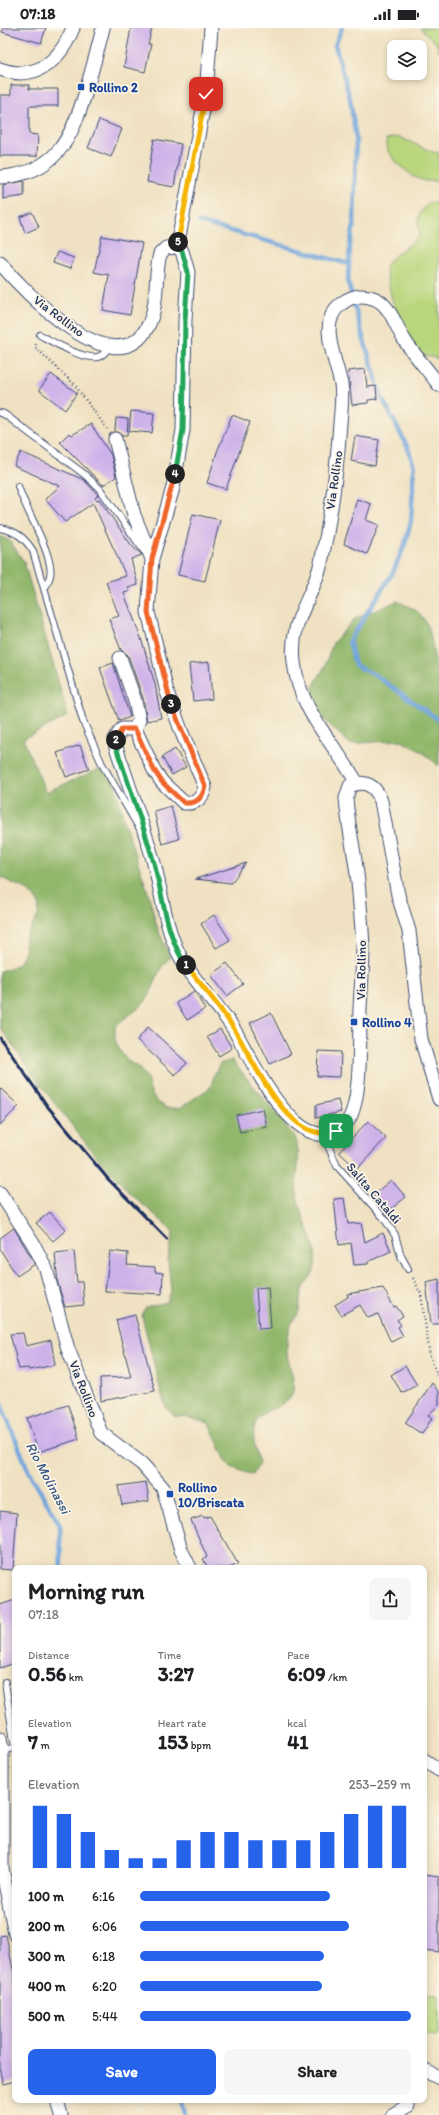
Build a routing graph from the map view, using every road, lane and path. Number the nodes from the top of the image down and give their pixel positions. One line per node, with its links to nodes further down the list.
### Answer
1 (73, 28): 4 (street)
2 (103, 28): 5 (street)
3 (211, 28): 6 (street)
4 (0, 69)
5 (0, 177)
6 (177, 247): 9 (street, Via Rollino); 15 (street)
7 (0, 263): 9 (street, Via Rollino)
8 (40, 335): 9 (lane); 12 (path)
9 (109, 346)
10 (439, 385): 19 (street, Via Rollino)
11 (0, 414): 15 (lane)
12 (115, 439): 15 (street)
13 (18, 486): 16 (lane)
14 (0, 528): 16 (lane)
15 (152, 559): 18 (street)
16 (45, 588): 20 (lane)
17 (120, 658): 18 (street)
18 (135, 729): 20 (street)
19 (357, 783): 21 (street); 22 (street, Via Rollino)
20 (144, 832): 22 (street)
21 (439, 1099)
22 (323, 1134): 24 (lane, Salita Cataldi)
23 (0, 1193): 26 (street, Via Rollino)
24 (408, 1269): 25 (path)
25 (439, 1380)
26 (188, 1565)
27 (5, 1682): 28 (lane)
28 (12, 1728)
29 (1, 1744): 30 (lane); 33 (street)
30 (12, 1747)
31 (427, 1762): 32 (street)
32 (439, 1770)
33 (12, 1919)
34 (427, 2072): 35 (street)
35 (439, 2078)
36 (57, 2103): 38 (street)
37 (408, 2106): 39 (street)
38 (61, 2115)
39 (392, 2115)

